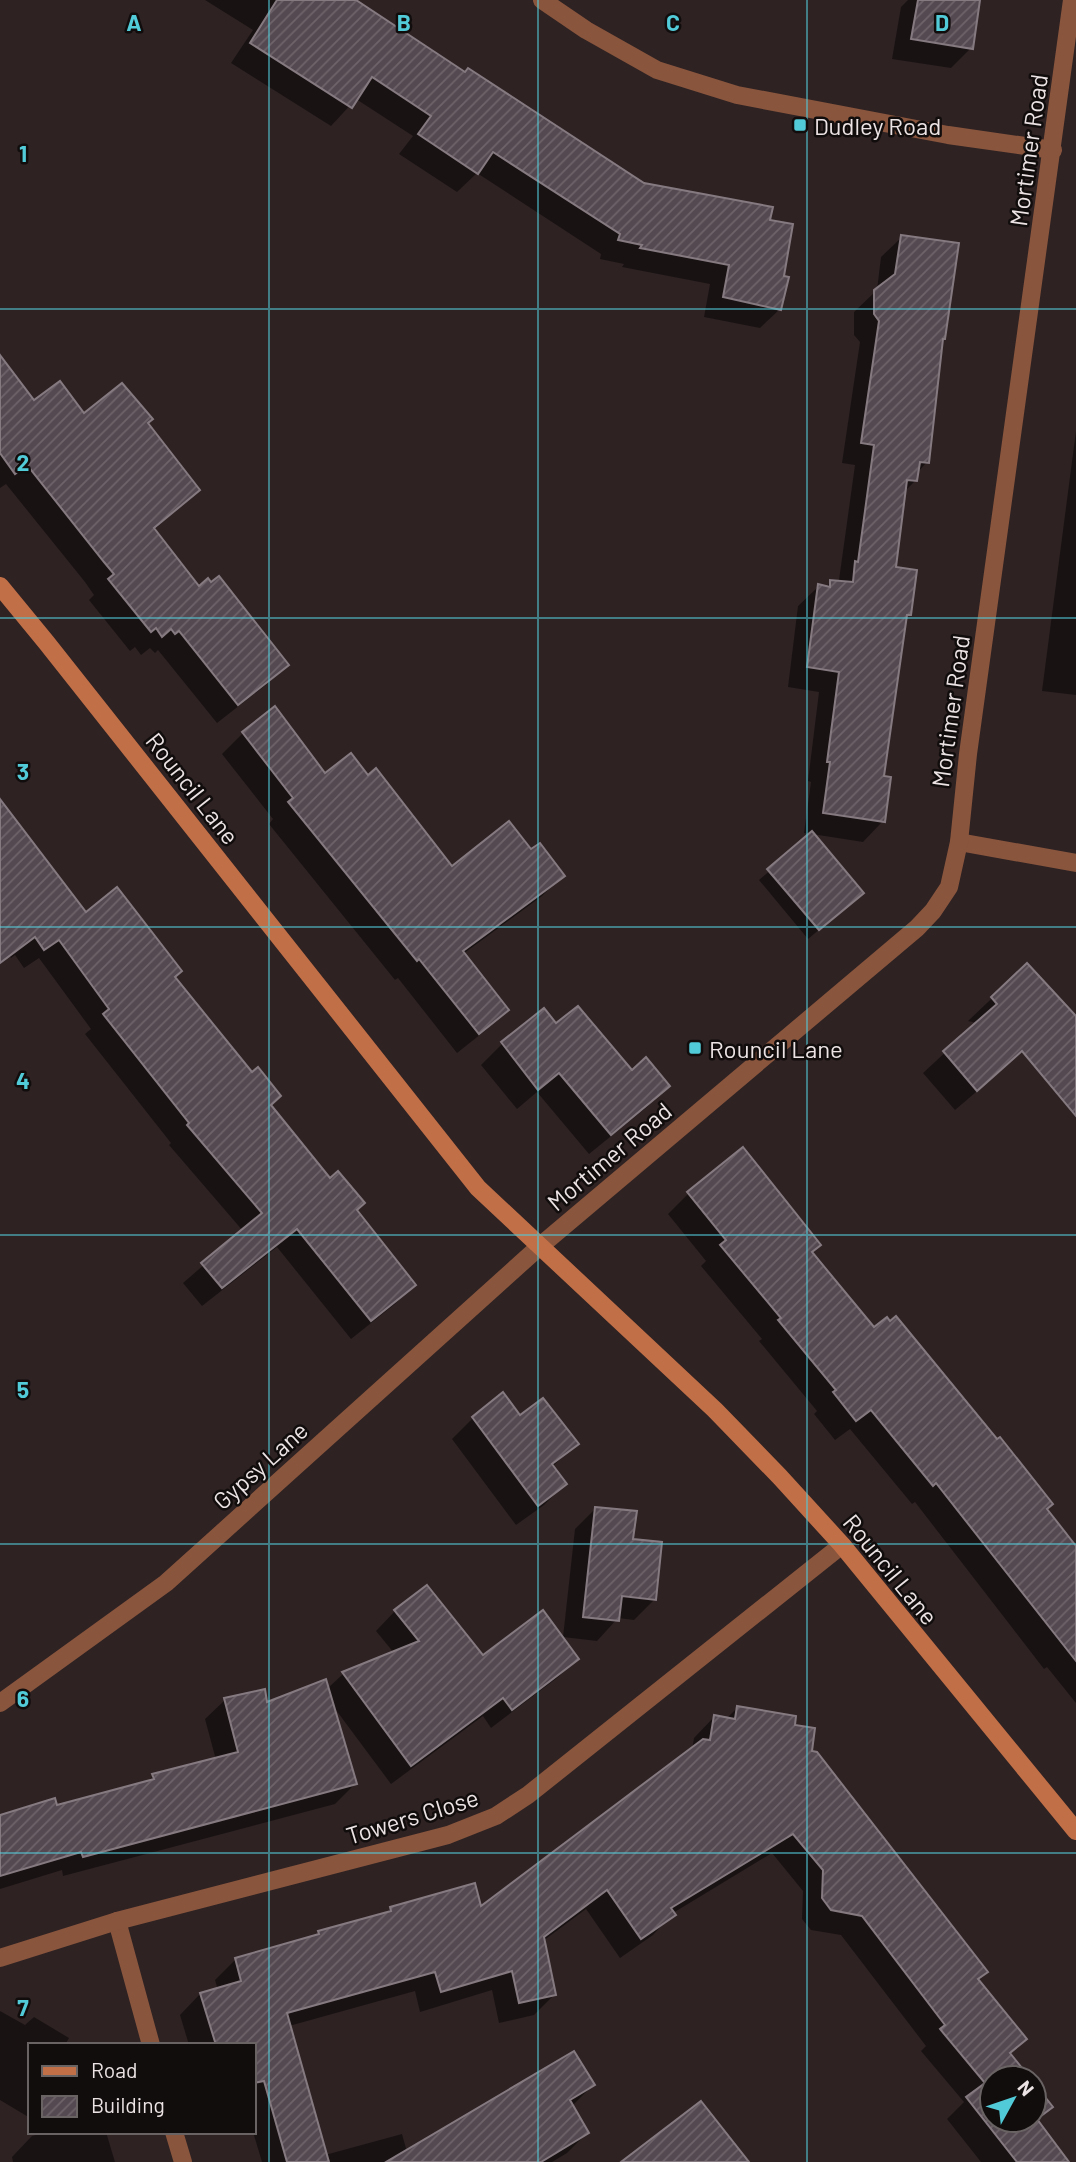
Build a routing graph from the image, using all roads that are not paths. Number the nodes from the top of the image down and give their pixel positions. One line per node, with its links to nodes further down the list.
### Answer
1 (542, 0): 3 (street)
2 (1072, 0): 3 (street, Mortimer Road)
3 (1053, 150): 5 (street, Mortimer Road)
4 (0, 586): 7 (street, Rouncil Lane)
5 (959, 842): 6 (street); 7 (street, Mortimer Road)
6 (1076, 863)
7 (539, 1247): 8 (street, Rouncil Lane); 9 (street, Gypsy Lane)
8 (842, 1545): 10 (street, Rouncil Lane); 11 (street, Towers Close)
9 (0, 1703)
10 (1076, 1831)
11 (117, 1921): 12 (street, Towers Close); 13 (street)
12 (0, 1958)
13 (150, 2043)
14 (175, 2134): 15 (street)
15 (183, 2162)

